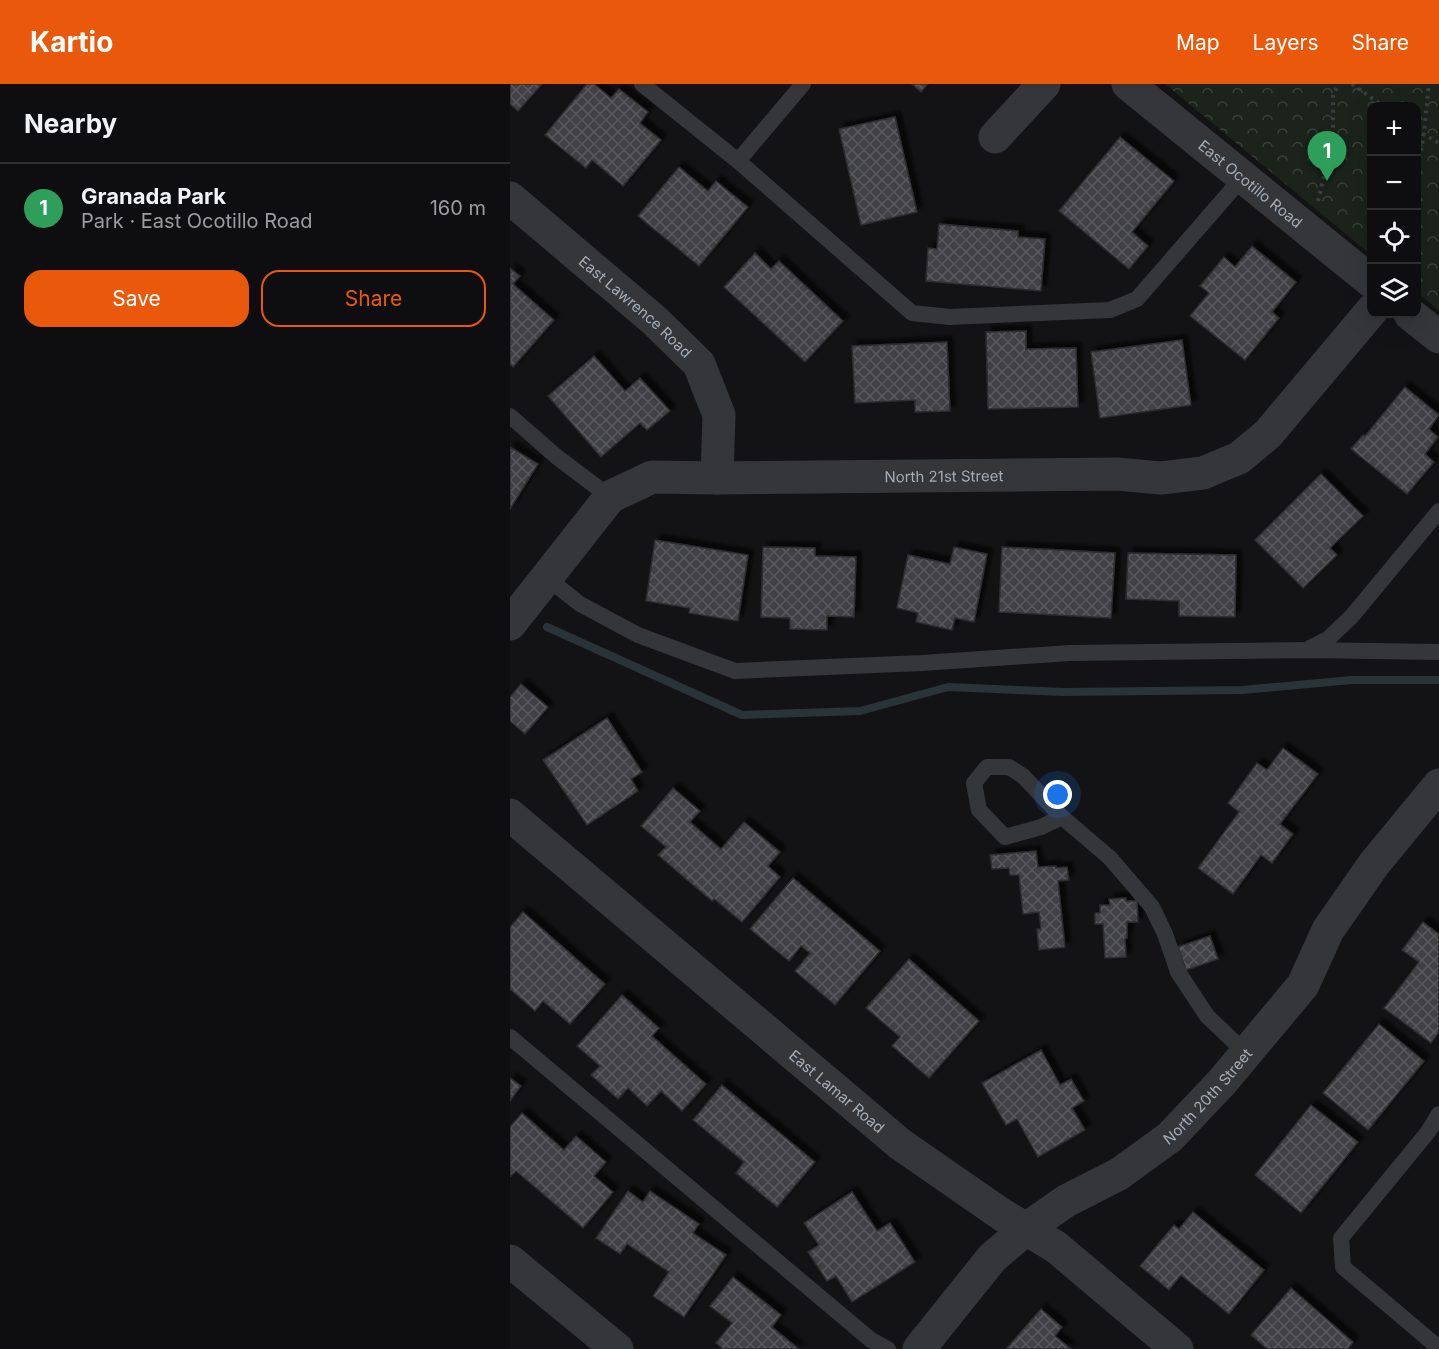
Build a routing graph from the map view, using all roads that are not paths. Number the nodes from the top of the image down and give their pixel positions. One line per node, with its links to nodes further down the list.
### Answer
1 (642, 84): 6 (lane)
2 (803, 84): 6 (lane)
3 (1044, 84): 5 (street)
4 (1128, 84): 7 (street, East Ocotillo Road)
5 (995, 137)
6 (738, 161): 7 (lane)
7 (1243, 177): 9 (street, East Ocotillo Road)
8 (510, 198): 14 (street, East Lawrence Road)
9 (1367, 279)
10 (1367, 315): 14 (street, North 21st Street)
11 (1415, 318): 12 (street)
12 (1439, 337)
13 (510, 416): 15 (lane)
14 (717, 478): 15 (street, North 21st Street)
15 (610, 497): 17 (street, North 21st Street)
16 (1439, 511): 19 (lane)
17 (547, 578): 18 (street, North 21st Street); 19 (lane)
18 (510, 624)
19 (1306, 650): 20 (lane)
20 (1439, 652)
21 (1439, 785): 25 (street, North 20th Street)
22 (510, 815): 27 (street, East Lamar Road)
23 (1062, 817): 23 (lane); 25 (lane)
24 (510, 1037): 31 (lane)
25 (1246, 1053): 27 (street, North 20th Street)
26 (1439, 1114): 29 (lane)
27 (1026, 1229): 32 (street, North 20th Street); 33 (street, East Lamar Road)
28 (510, 1260): 30 (street)
29 (1439, 1348)
30 (617, 1349)
31 (888, 1349)
32 (919, 1349)
33 (1177, 1349)

